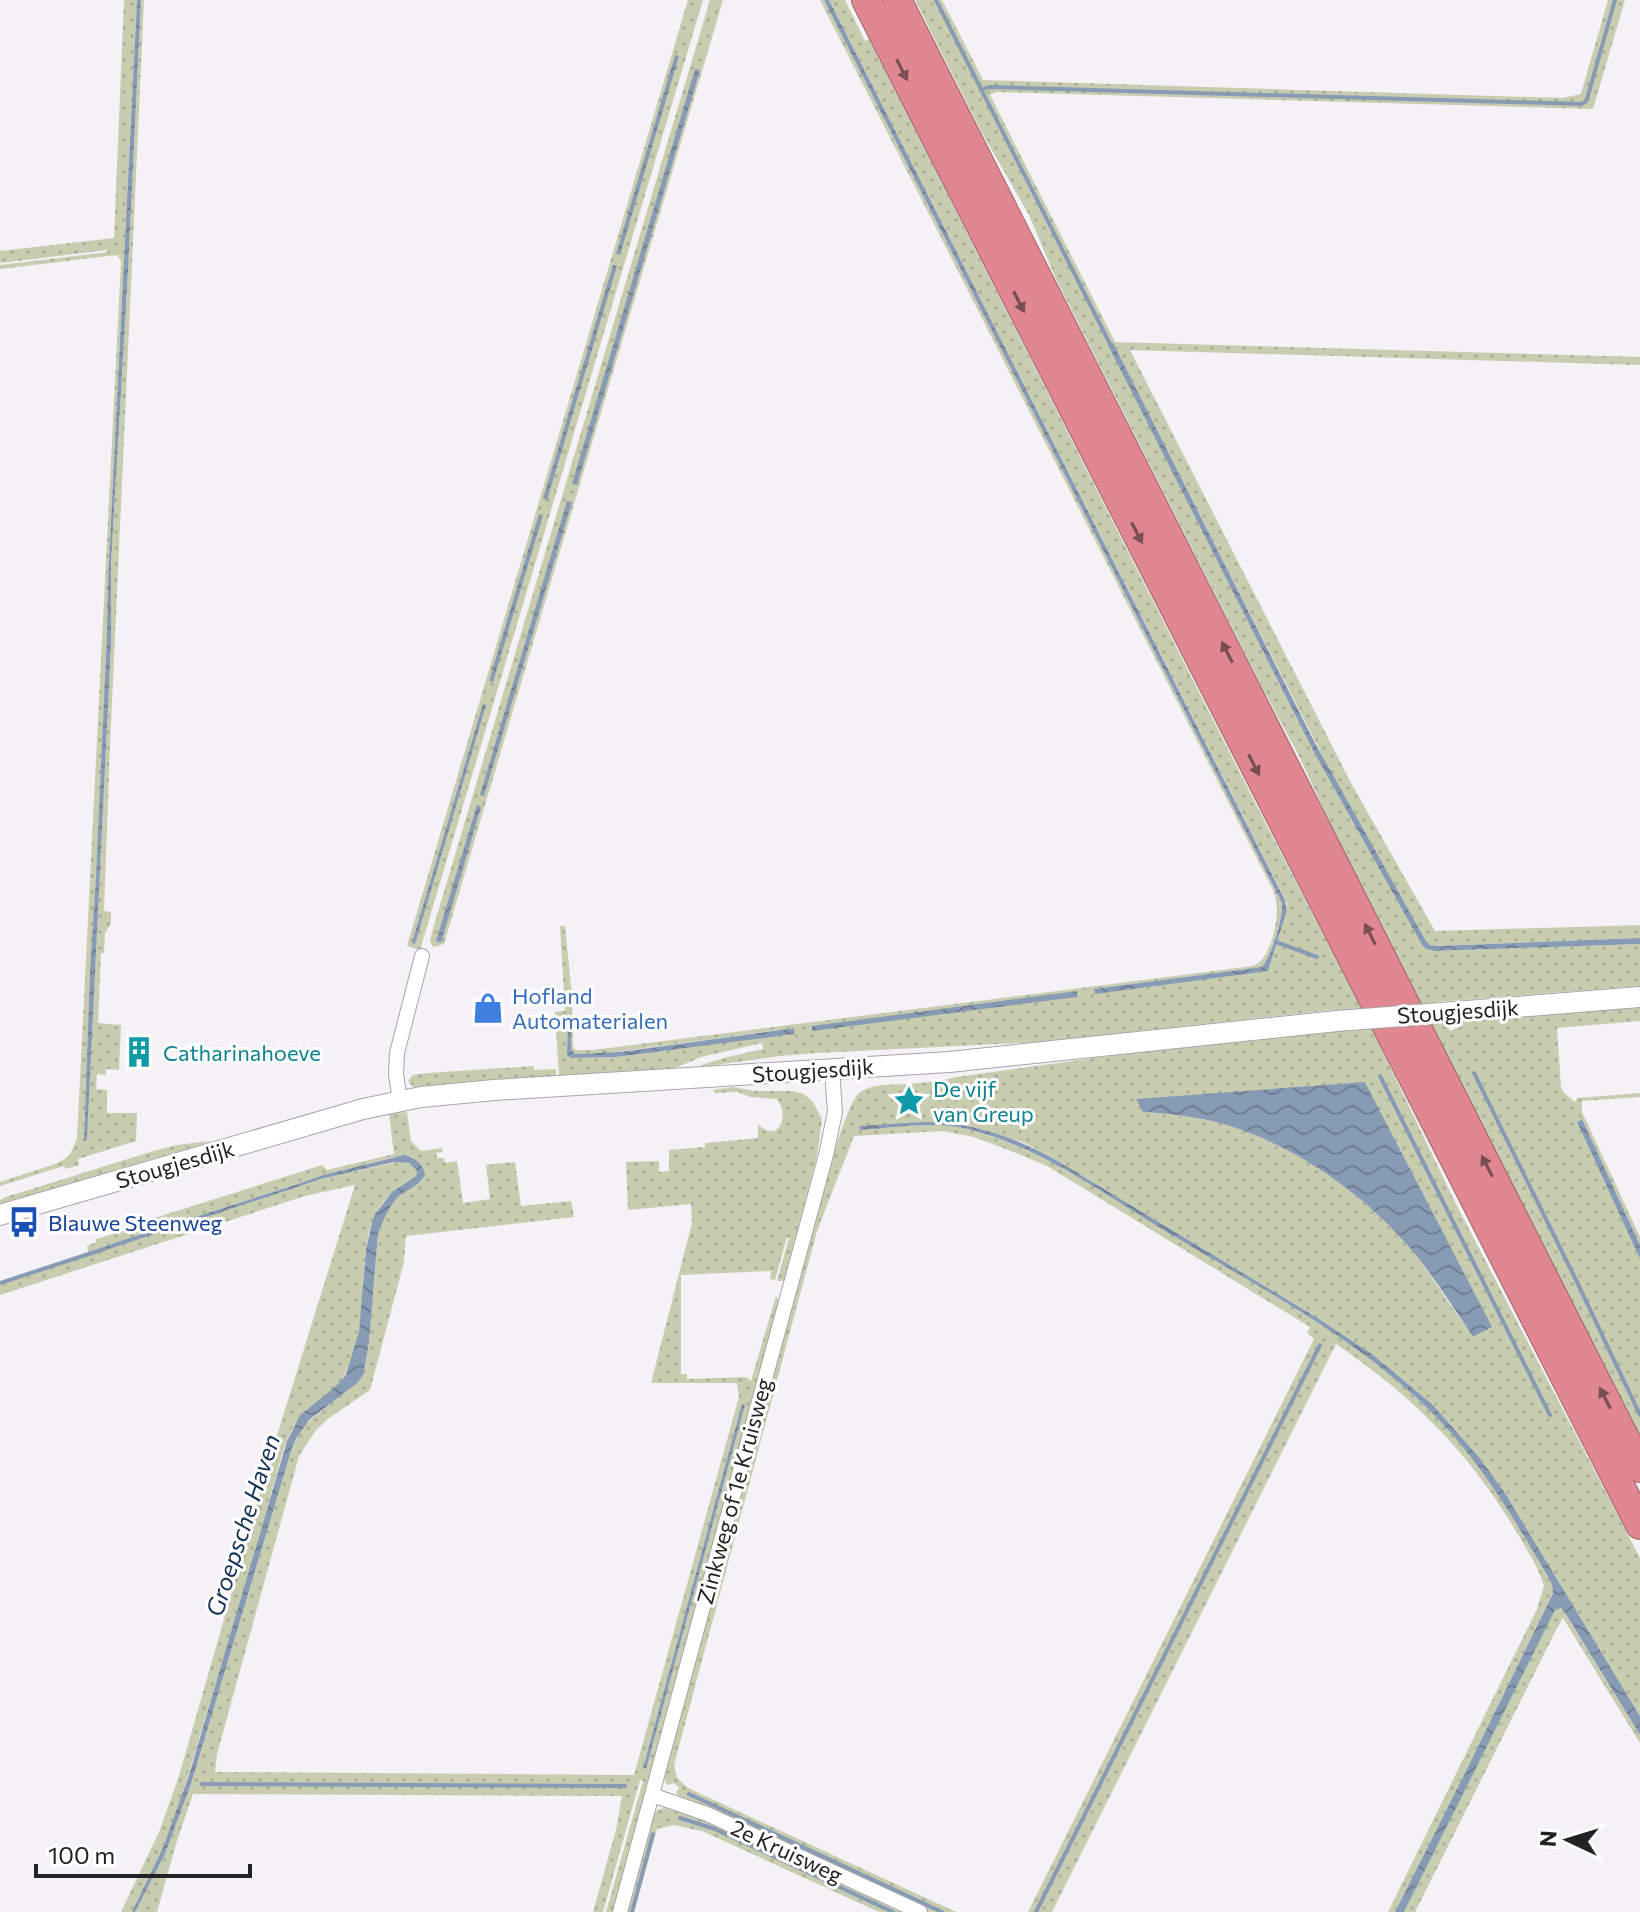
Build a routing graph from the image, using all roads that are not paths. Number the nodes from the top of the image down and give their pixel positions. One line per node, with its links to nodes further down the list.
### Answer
1 (866, 0): 9 (highway, one-way to 9)
2 (897, 0): 8 (highway, one-way to 2)
3 (422, 956): 6 (street)
4 (1640, 997): 5 (street, Stougjesdijk, bridge)
5 (832, 1069): 6 (street, Stougjesdijk); 10 (street, Zinkweg of 1e Kruisweg)
6 (400, 1101): 7 (street, Stougjesdijk)
7 (0, 1215)
8 (1640, 1468)
9 (1640, 1525)
10 (652, 1795): 11 (street, Zinkweg of 1e Kruisweg); 12 (street, 2e Kruisweg)
11 (620, 1912)
12 (920, 1912)

